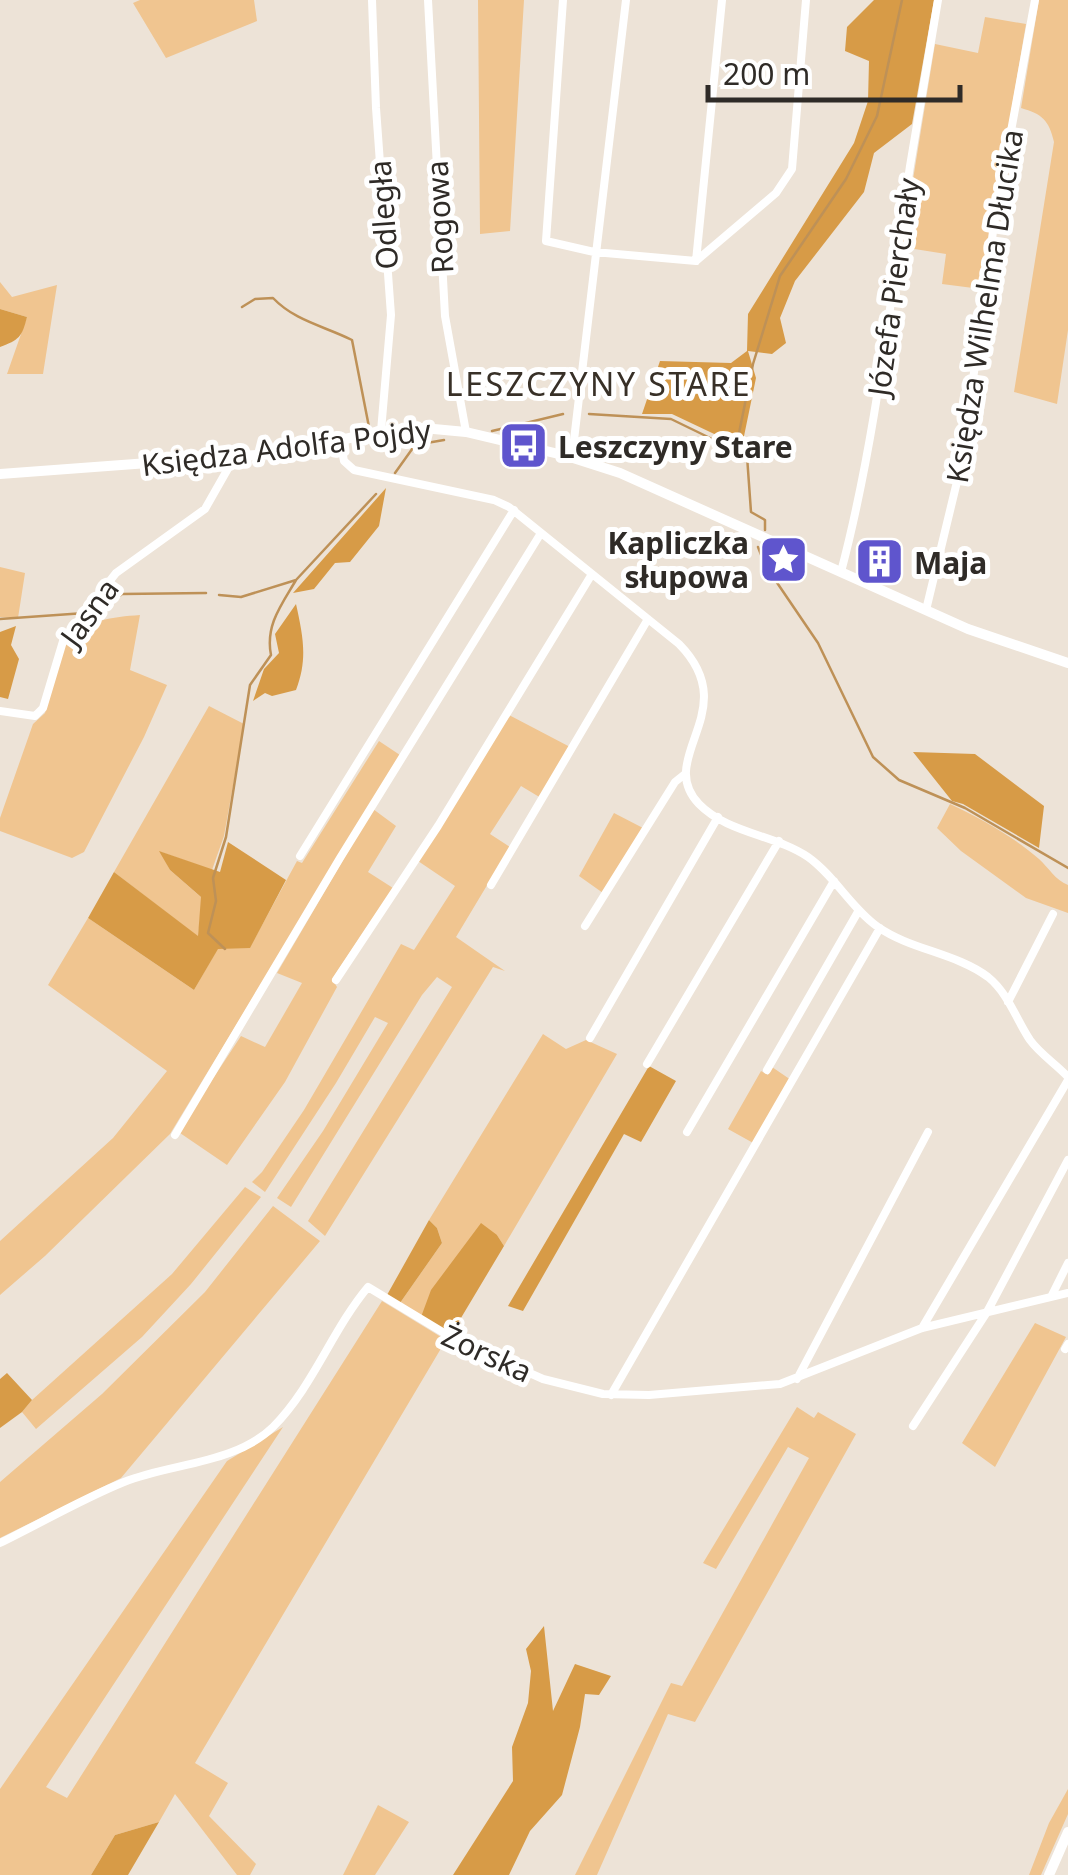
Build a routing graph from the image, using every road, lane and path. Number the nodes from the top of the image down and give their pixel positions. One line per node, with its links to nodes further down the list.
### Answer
1 (372, 0): 11 (street, Odległa)
2 (428, 0): 12 (street, Rogowa)
3 (563, 0): 9 (street)
4 (626, 0): 9 (street)
5 (722, 0): 10 (street)
6 (806, 0): 10 (street)
7 (938, 0): 19 (street, Józefa Pierchały)
8 (1035, 0): 21 (street, Księdza Wilhelma Dłucika)
9 (594, 252): 10 (street); 15 (street)
10 (696, 262)
11 (381, 430): 12 (street, Księdza Adolfa Pojdy); 13 (street, Księdza Adolfa Pojdy)
12 (466, 432): 15 (street, Księdza Adolfa Pojdy)
13 (340, 440): 14 (street, Księdza Adolfa Pojdy); 17 (street)
14 (234, 458): 16 (street, Księdza Adolfa Pojdy); 24 (street, Jasna)
15 (572, 458): 19 (street, Księdza Adolfa Pojdy)
16 (0, 474)
17 (514, 510): 18 (street); 28 (street)
18 (541, 532): 20 (street); 43 (street)
19 (842, 572): 21 (street, Księdza Adolfa Pojdy)
20 (592, 574): 22 (street); 35 (street)
21 (926, 610): 23 (street, Księdza Adolfa Pojdy)
22 (648, 619): 25 (street); 30 (street)
23 (1068, 663)
24 (0, 711)
25 (685, 774): 26 (street); 33 (street)
26 (718, 817): 27 (street); 37 (street)
27 (779, 840): 29 (street); 38 (street)
28 (300, 856)
29 (834, 882): 31 (street); 41 (street)
30 (490, 885)
31 (859, 910): 34 (street); 39 (street)
32 (1053, 914): 36 (street)
33 (585, 926)
34 (880, 928): 36 (street); 51 (street)
35 (336, 980)
36 (1008, 1002): 40 (street)
37 (590, 1038)
38 (647, 1064)
39 (767, 1070)
40 (1068, 1078): 49 (street)
41 (686, 1132)
42 (928, 1132): 50 (street)
43 (176, 1135)
44 (1068, 1160): 48 (street)
45 (1068, 1263): 47 (street)
46 (1068, 1293): 47 (street, Żorska)
47 (1052, 1296): 48 (street, Żorska)
48 (988, 1312): 49 (street, Żorska); 52 (street)
49 (922, 1328): 50 (street, Żorska)
50 (796, 1379): 51 (street, Żorska)
51 (611, 1394): 53 (street, Żorska)
52 (914, 1426)
53 (0, 1543)
54 (1068, 1832): 55 (street)
55 (1049, 1875)

